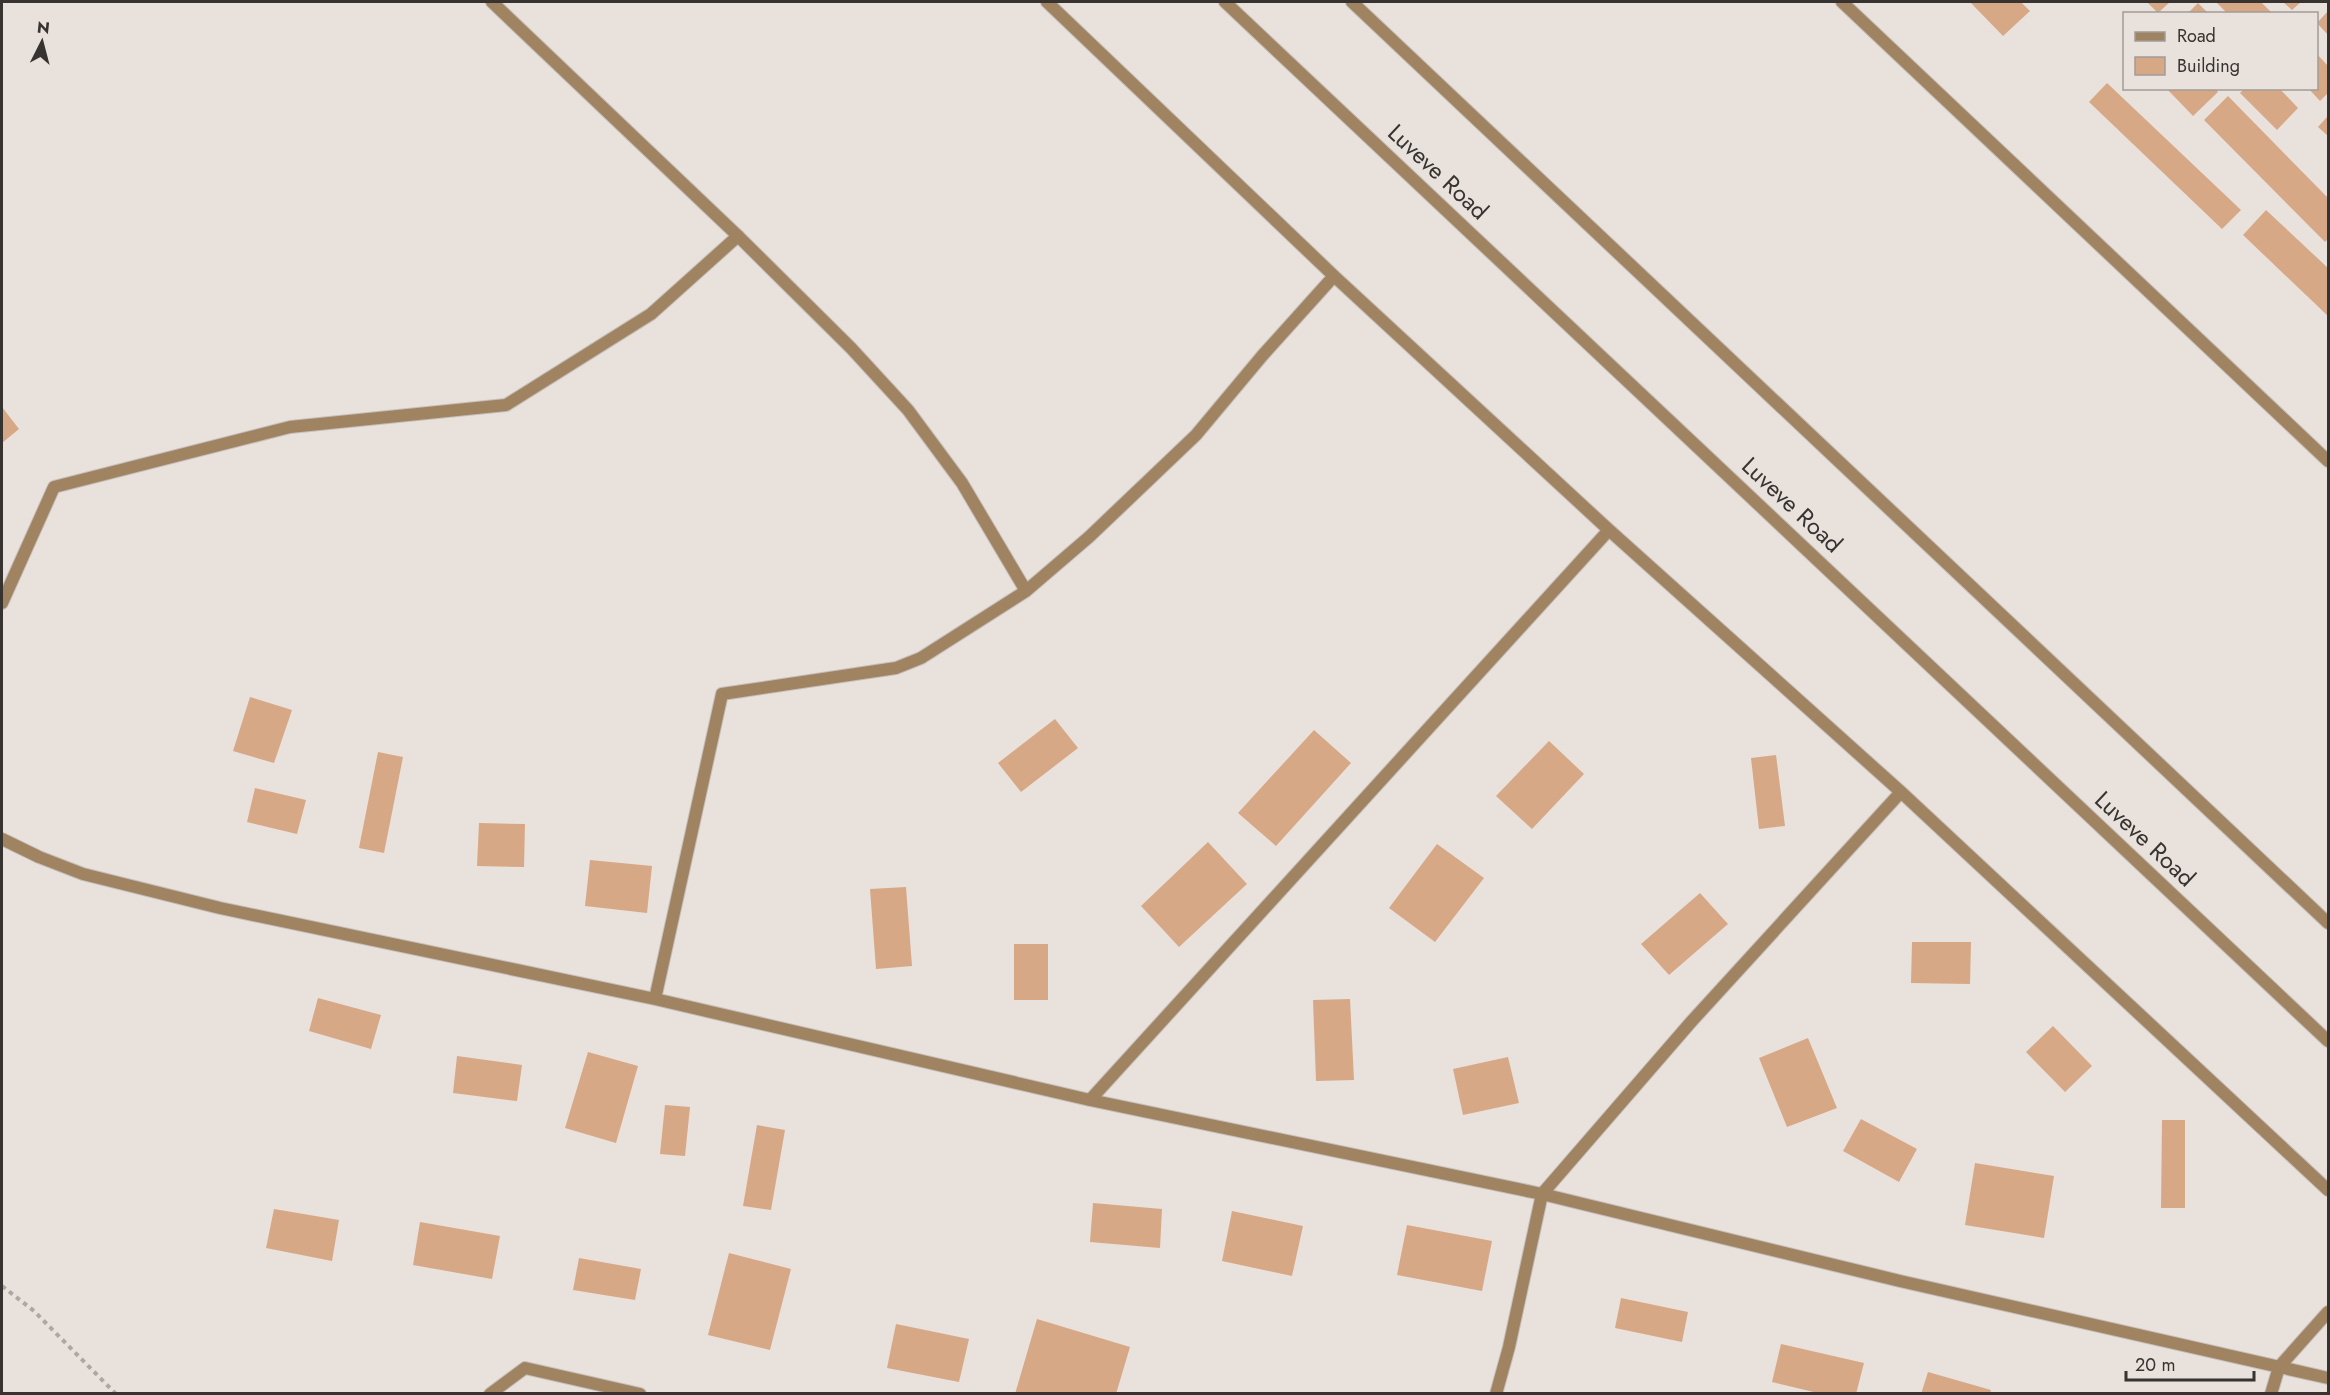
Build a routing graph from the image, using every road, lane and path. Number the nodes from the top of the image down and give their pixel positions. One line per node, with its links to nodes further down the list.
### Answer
1 (492, 2): 6 (street)
2 (1047, 2): 7 (street)
3 (1225, 2): 16 (street, Luveve Road)
4 (1352, 2): 14 (street)
5 (1842, 2): 8 (street)
6 (738, 236): 10 (street); 11 (street)
7 (1334, 276): 9 (street); 10 (street)
8 (2328, 461)
9 (1609, 530): 12 (street); 17 (street)
10 (1026, 591): 15 (street)
11 (2, 603)
12 (1901, 792): 18 (street); 19 (street)
13 (2, 839): 15 (street)
14 (2328, 923)
15 (655, 999): 17 (street)
16 (2328, 1041)
17 (1090, 1100): 19 (street)
18 (2328, 1190)
19 (1542, 1194): 22 (street); 27 (street)
20 (2, 1286): 24 (path)
21 (2328, 1312): 22 (street)
22 (2279, 1367): 23 (street); 28 (street)
23 (2328, 1378)
24 (116, 1394)
25 (490, 1394): 26 (street)
26 (640, 1394)
27 (1496, 1394)
28 (2271, 1394)

